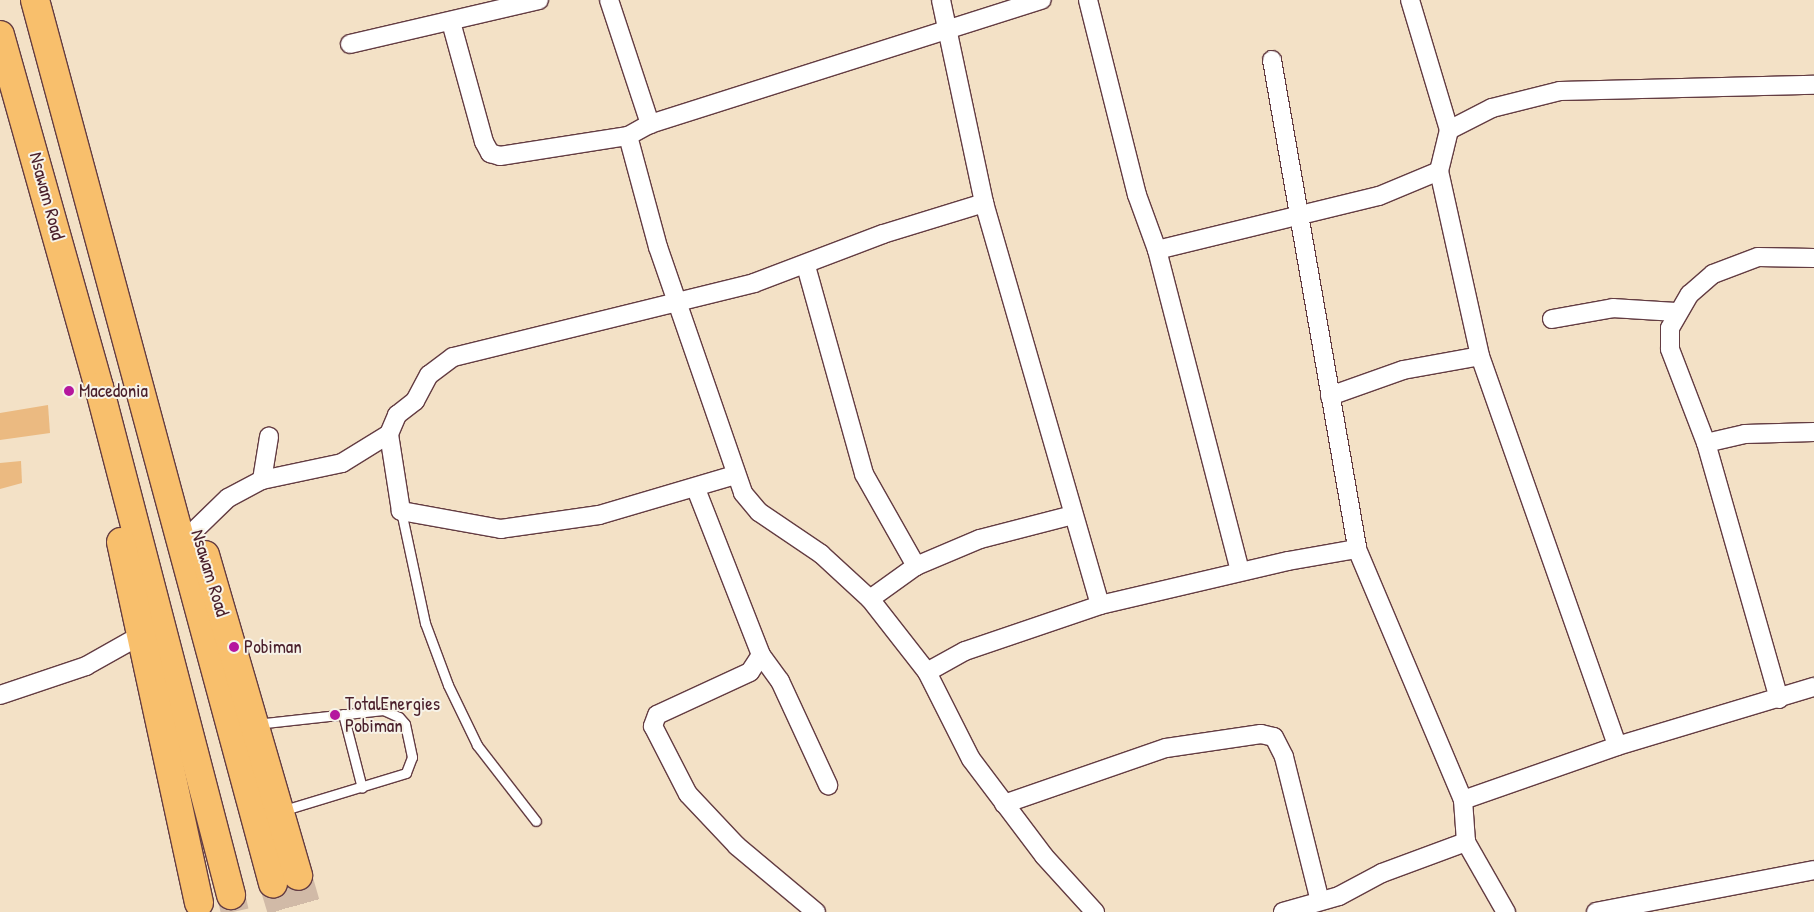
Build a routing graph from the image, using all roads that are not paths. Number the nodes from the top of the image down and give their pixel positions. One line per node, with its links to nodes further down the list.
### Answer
1 (35, 0): 26 (highway, Nsawam Road)
2 (539, 0): 8 (street)
3 (609, 0): 14 (street)
4 (941, 0): 9 (street)
5 (1042, 0): 9 (street)
6 (1088, 0): 20 (street)
7 (1410, 0): 15 (street)
8 (451, 22): 11 (street); 16 (street)
9 (949, 28): 14 (street); 18 (street)
10 (0, 35): 28 (highway, Nsawam Road)
11 (350, 44)
12 (1272, 60): 19 (street)
13 (1814, 86): 15 (street)
14 (650, 124): 16 (street)
15 (1449, 130): 17 (street)
16 (628, 136): 23 (street)
17 (1439, 170): 19 (street); 27 (street)
18 (984, 203): 22 (street); 38 (street)
19 (1297, 215): 20 (street); 29 (street)
20 (1157, 250): 42 (street)
21 (1814, 258): 24 (street)
22 (806, 266): 23 (street); 41 (street)
23 (679, 304): 31 (street); 34 (street)
24 (1675, 312): 25 (street); 33 (street)
25 (1552, 319)
26 (125, 332): 39 (highway, Nsawam Road); 58 (highway, Nsawam Road)
27 (1480, 356): 29 (street); 53 (street)
28 (99, 388): 45 (highway, Nsawam Road); 62 (highway, Nsawam Road)
29 (1330, 396): 40 (street)
30 (1814, 432): 33 (street)
31 (389, 434): 35 (street); 37 (street)
32 (269, 437): 35 (street)
33 (1706, 443): 50 (street)
34 (734, 475): 36 (street); 43 (street)
35 (262, 480): 39 (street)
36 (696, 489): 37 (street); 46 (street)
37 (401, 511): 59 (lane)
38 (1072, 515): 41 (street); 44 (street)
39 (197, 528): 52 (highway, Nsawam Road)
40 (1357, 549): 42 (street); 56 (street)
41 (916, 566): 43 (street)
42 (1240, 571): 44 (street)
43 (870, 598): 47 (street)
44 (1100, 605): 47 (street)
45 (143, 634): 49 (street); 64 (highway, Nsawam Road)
46 (761, 655): 54 (street); 66 (street)
47 (927, 672): 57 (street)
48 (1814, 687): 50 (street)
49 (0, 694)
50 (1779, 699): 53 (street)
51 (343, 714): 52 (lane); 55 (lane); 55 (lane)
52 (256, 724): 58 (highway, Nsawam Road)
53 (1617, 746): 56 (street)
54 (828, 785)
55 (362, 788): 58 (lane)
56 (1463, 800): 60 (street)
57 (1004, 804): 63 (street); 67 (street)
58 (281, 811)
59 (536, 821)
60 (1466, 842): 65 (street); 69 (street)
61 (1814, 870): 70 (street)
62 (231, 895)
63 (1320, 901): 65 (street); 68 (street)
64 (200, 902)
65 (1337, 904)
66 (816, 912)
67 (1095, 912)
68 (1283, 912)
69 (1506, 912)
70 (1596, 912)

